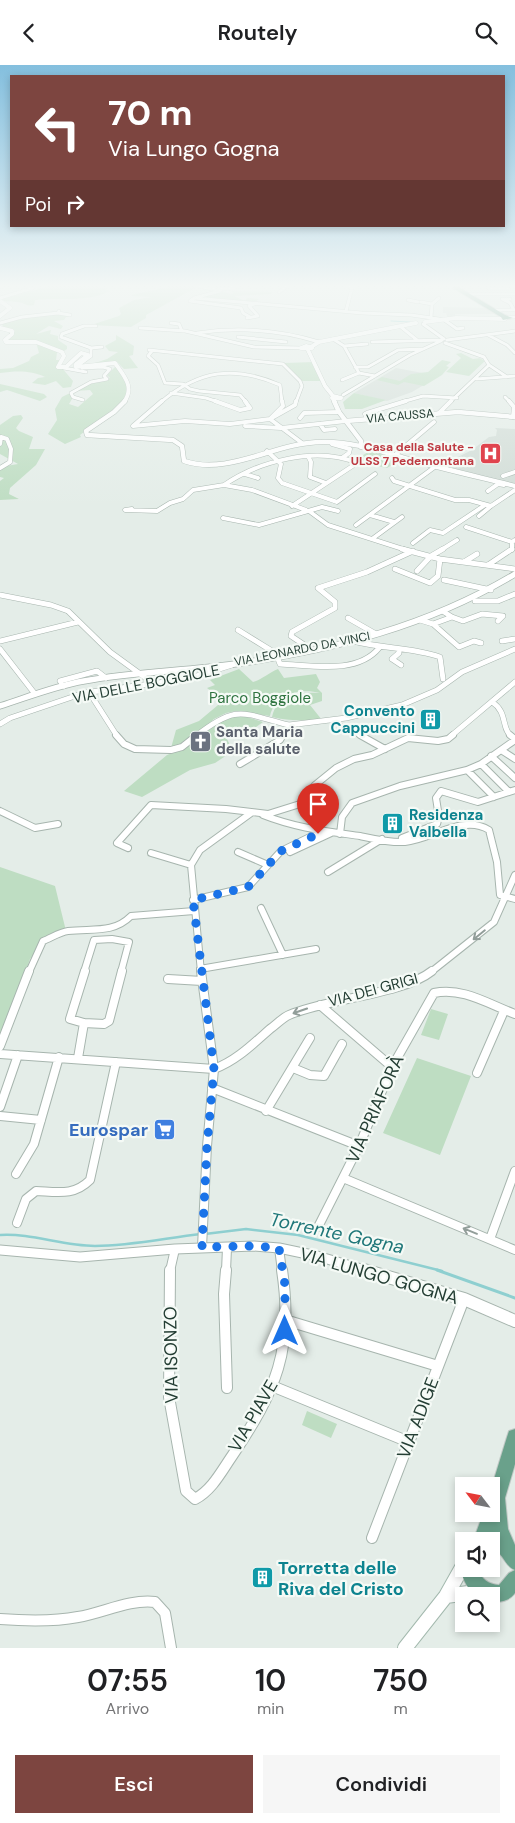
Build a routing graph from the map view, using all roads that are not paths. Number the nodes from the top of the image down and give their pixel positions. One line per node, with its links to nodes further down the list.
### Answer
1 (63, 359): 13 (street)
2 (73, 359): 13 (street)
3 (83, 359): 14 (street)
4 (87, 359): 14 (street)
5 (151, 359): 24 (street)
6 (251, 359): 35 (street)
7 (315, 359): 26 (street)
8 (351, 359): 16 (street)
9 (382, 359): 16 (street)
10 (406, 359): 19 (street)
11 (485, 359): 12 (street)
12 (489, 365): 21 (street); 22 (street)
13 (64, 367): 15 (street)
14 (76, 367): 17 (street)
15 (96, 367): 17 (street); 29 (street)
16 (355, 367): 18 (street)
17 (82, 368): 47 (street)
18 (358, 373): 19 (street); 23 (street)
19 (375, 376): 26 (street)
20 (515, 376): 21 (street)
21 (506, 377): 22 (street)
22 (476, 379): 28 (street)
23 (342, 381)
24 (183, 384): 25 (street); 25 (street); 35 (street)
25 (172, 393): 35 (street)
26 (337, 397): 32 (street)
27 (504, 397): 31 (street)
28 (457, 398): 33 (street); 37 (street)
29 (83, 400)
30 (507, 405): 31 (street)
31 (512, 405): 34 (street)
32 (340, 412): 36 (street); 38 (street)
33 (439, 413): 34 (street, VIA CAUSSA); 37 (street, VIA CAUSSA)
34 (514, 417)
35 (270, 419): 42 (street)
36 (300, 419)
37 (368, 420): 38 (street, VIA CAUSSA)
38 (347, 421): 41 (street, VIA CAUSSA); 46 (street)
39 (434, 422): 48 (street)
40 (177, 424): 42 (street, VIA CAUSSA)
41 (320, 425): 42 (street, VIA CAUSSA); 43 (street, VIA CAUSSA)
42 (281, 428): 44 (street)
43 (335, 429)
44 (302, 443): 46 (street); 47 (street)
45 (0, 444): 53 (street)
46 (358, 445): 48 (street)
47 (268, 452): 50 (street); 51 (street)
48 (395, 455): 52 (street)
49 (308, 456): 50 (street); 51 (street); 60 (street)
50 (342, 458): 60 (street)
51 (280, 463): 55 (street); 65 (street)
52 (436, 466): 62 (street); 63 (street)
53 (1, 469)
54 (515, 472): 57 (street)
55 (245, 474): 58 (street); 61 (street)
56 (375, 474): 65 (street)
57 (503, 476)
58 (258, 478)
59 (392, 479): 62 (street)
60 (326, 483): 65 (street)
61 (224, 485): 68 (street); 70 (street)
62 (410, 486): 67 (street); 74 (street)
63 (515, 488): 64 (street); 69 (street)
64 (488, 491)
65 (310, 494): 68 (street)
66 (474, 504): 71 (street)
67 (485, 505): 69 (street); 71 (street)
68 (292, 506): 72 (street)
69 (491, 506): 75 (street)
70 (132, 509)
71 (480, 509): 84 (street)
72 (307, 511): 73 (street); 77 (street); 81 (street)
73 (338, 511)
74 (370, 515): 78 (street); 79 (street)
75 (479, 516)
76 (402, 517): 78 (street)
77 (223, 518)
78 (394, 522): 81 (street)
79 (356, 525)
80 (466, 527): 83 (street)
81 (372, 539): 85 (street)
82 (457, 540): 87 (street)
83 (514, 541): 90 (street)
84 (413, 543)
85 (413, 551): 87 (street); 117 (street)
86 (476, 554): 89 (street)
87 (431, 556): 88 (street); 93 (street)
88 (440, 559): 89 (street); 91 (street)
89 (464, 562): 90 (street)
90 (488, 565): 92 (street)
91 (395, 569)
92 (515, 569)
93 (417, 571)
94 (515, 574): 96 (street, VIA LEONARDO DA VINCI)
95 (444, 579): 96 (street)
96 (491, 590): 100 (street, VIA LEONARDO DA VINCI)
97 (515, 594): 99 (street)
98 (0, 595): 105 (street)
99 (475, 601)
100 (444, 612): 101 (street); 103 (street, VIA LEONARDO DA VINCI)
101 (452, 617): 104 (street); 106 (street)
102 (348, 618): 108 (street)
103 (420, 620): 106 (street); 108 (street, VIA LEONARDO DA VINCI)
104 (498, 621)
105 (78, 622): 110 (street); 122 (street)
106 (433, 624): 113 (street)
107 (238, 630): 119 (street)
108 (376, 634): 111 (street, VIA LEONARDO DA VINCI)
109 (515, 639): 112 (street)
110 (0, 641)
111 (353, 641): 114 (street); 117 (street, VIA LEONARDO DA VINCI)
112 (502, 641)
113 (481, 643)
114 (379, 648): 118 (street); 119 (street)
115 (0, 649): 127 (street)
116 (515, 649): 130 (street)
117 (312, 650): 119 (street, VIA LEONARDO DA VINCI)
118 (399, 650): 121 (street); 123 (street)
119 (277, 658): 120 (street, VIA LEONARDO DA VINCI)
120 (234, 663): 122 (street, VIA LEONARDO DA VINCI); 125 (street, VIA DELLE BOGGIOLE)
121 (401, 665)
122 (138, 674): 125 (street); 127 (street, VIA LEONARDO DA VINCI)
123 (443, 679)
124 (515, 682): 128 (street)
125 (154, 684): 126 (street, VIA DELLE BOGGIOLE)
126 (90, 693): 131 (street, VIA DELLE BOGGIOLE); 132 (street)
127 (35, 694): 129 (street, VIA LEONARDO DA VINCI)
128 (492, 702): 133 (street); 134 (street)
129 (0, 706)
130 (339, 719): 132 (street); 134 (street)
131 (0, 724)
132 (289, 725): 138 (street)
133 (515, 740): 135 (street)
134 (385, 749): 146 (street)
135 (501, 750): 136 (street); 137 (street)
136 (491, 756): 139 (street); 141 (street)
137 (515, 759)
138 (240, 764)
139 (481, 764): 140 (street); 142 (street)
140 (467, 770): 143 (street); 150 (street)
141 (515, 778)
142 (512, 791): 143 (street)
143 (494, 797): 151 (street)
144 (0, 811): 147 (street)
145 (251, 813): 146 (street); 153 (street); 157 (street)
146 (262, 814): 148 (street)
147 (58, 823)
148 (322, 831): 149 (street); 158 (street)
149 (332, 833): 150 (street); 155 (street)
150 (340, 834): 152 (street)
151 (402, 838)
152 (382, 839): 159 (street); 161 (street)
153 (128, 848)
154 (238, 852): 158 (street)
155 (290, 852)
156 (151, 853): 157 (street)
157 (191, 865): 163 (street)
158 (268, 865): 163 (street)
159 (328, 872)
160 (515, 875): 161 (street, VIA DEI GRIGI)
161 (506, 896): 162 (street); 171 (street, VIA DEI GRIGI, one-way to 171)
162 (515, 899)
163 (193, 900): 165 (street)
164 (261, 908): 167 (street)
165 (194, 911): 168 (street); 177 (street)
166 (316, 949): 167 (street)
167 (283, 955): 168 (street)
168 (200, 969): 170 (street)
169 (168, 979): 170 (street)
170 (202, 981): 185 (street)
171 (320, 1005): 183 (street); 185 (street, VIA DEI GRIGI, one-way to 185)
172 (504, 1011): 173 (street); 183 (street, VIA PRIAFORÀ); 186 (street)
173 (515, 1014)
174 (84, 1023): 174 (street); 181 (street)
175 (310, 1038): 184 (street)
176 (342, 1044): 184 (street)
177 (0, 1046)
178 (0, 1054): 179 (street)
179 (18, 1055): 180 (street); 188 (street)
180 (59, 1057): 181 (street); 191 (street)
181 (78, 1058): 182 (street)
182 (116, 1062): 185 (street); 196 (street)
183 (392, 1067): 192 (street, VIA PRIAFORÀ)
184 (293, 1068): 189 (street)
185 (214, 1069): 187 (street)
186 (477, 1073)
187 (212, 1088): 189 (street); 199 (street)
188 (0, 1107)
189 (266, 1111): 192 (street)
190 (0, 1116): 191 (street)
191 (41, 1119): 194 (street)
192 (359, 1146): 195 (street, VIA PRIAFORÀ)
193 (515, 1171): 198 (street)
194 (16, 1174)
195 (343, 1179): 197 (street, VIA PRIAFORÀ); 198 (street, one-way to 195)
196 (17, 1223)
197 (318, 1227)
198 (490, 1239): 204 (street)
199 (202, 1245): 200 (street, VIA LUNGO GOGNA); 202 (street, VIA LUNGO GOGNA)
200 (227, 1248): 201 (street, VIA LUNGO GOGNA); 210 (street)
201 (279, 1248): 205 (street, VIA LUNGO GOGNA); 206 (street, VIA PIAVE)
202 (174, 1249): 203 (street, VIA LUNGO GOGNA); 214 (street, VIA ISONZO)
203 (0, 1250)
204 (515, 1250)
205 (464, 1299): 207 (street, VIA LUNGO GOGNA); 208 (street, VIA ADIGE)
206 (285, 1320): 208 (street); 209 (street, VIA PIAVE)
207 (515, 1321)
208 (438, 1366): 212 (street, VIA ADIGE)
209 (272, 1386): 212 (street); 214 (street, VIA PIAVE)
210 (227, 1388)
211 (515, 1437): 213 (main road)
212 (409, 1442): 216 (street, VIA ADIGE)
213 (500, 1487)
214 (186, 1491)
215 (500, 1523): 218 (main road)
216 (372, 1538)
217 (500, 1545): 218 (main road)
218 (512, 1556)
219 (457, 1577): 225 (main road)
220 (472, 1577): 221 (main road)
221 (481, 1587)
222 (512, 1588): 223 (main road)
223 (500, 1594)
224 (455, 1595): 225 (main road)
225 (446, 1596): 228 (main road)
226 (0, 1619): 227 (street)
227 (171, 1648)
228 (405, 1648)

